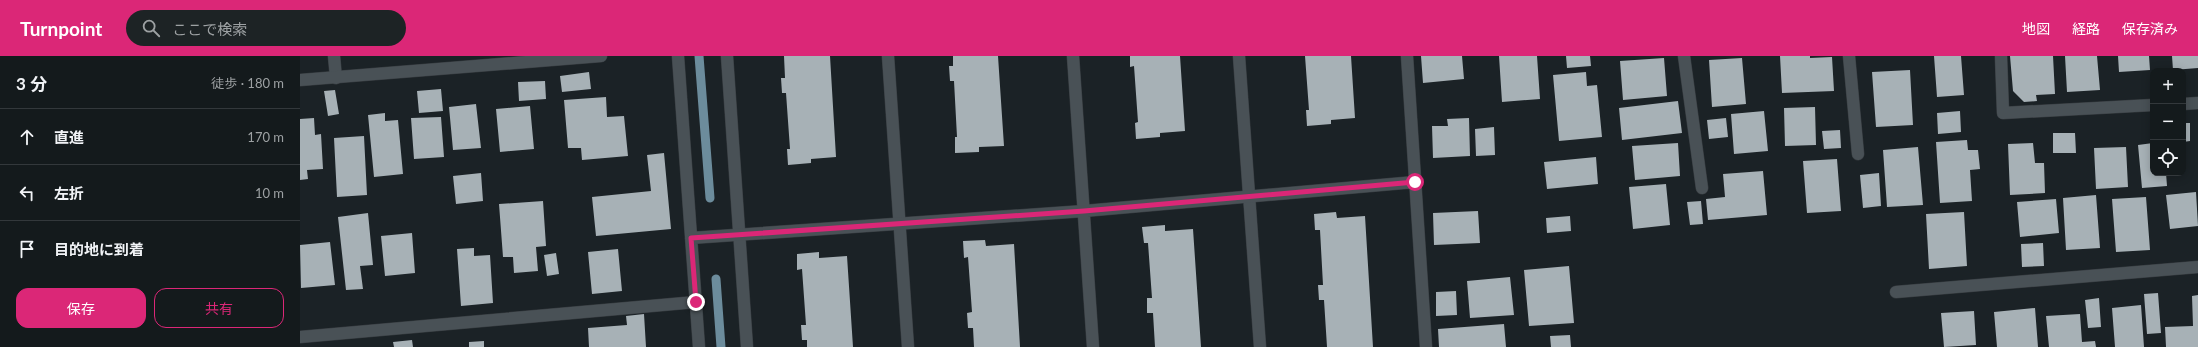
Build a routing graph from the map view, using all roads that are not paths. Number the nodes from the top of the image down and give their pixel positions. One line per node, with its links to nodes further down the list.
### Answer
1 (334, 56): 12 (street)
2 (601, 56): 12 (street)
3 (678, 56): 24 (street)
4 (727, 56): 23 (street)
5 (888, 56): 22 (street)
6 (1073, 56): 21 (street)
7 (1239, 56): 20 (street)
8 (1407, 56): 18 (street)
9 (1684, 56): 19 (street)
10 (1850, 56): 17 (street)
11 (2000, 56): 16 (street)
12 (336, 78): 13 (street)
13 (300, 80)
14 (2198, 103): 15 (street)
15 (2186, 104)
16 (2150, 105)
17 (1858, 154)
18 (1415, 182): 20 (street); 34 (street)
19 (1702, 188)
20 (1248, 197): 21 (street); 33 (street)
21 (1084, 211): 22 (street); 32 (street)
22 (899, 224): 23 (street); 31 (street)
23 (740, 235): 24 (street); 30 (street)
24 (691, 238): 27 (street)
25 (2198, 267): 26 (street)
26 (1896, 292)
27 (696, 302): 28 (street); 29 (street)
28 (300, 336)
29 (699, 347)
30 (747, 347)
31 (908, 347)
32 (1093, 347)
33 (1260, 347)
34 (1426, 347)

